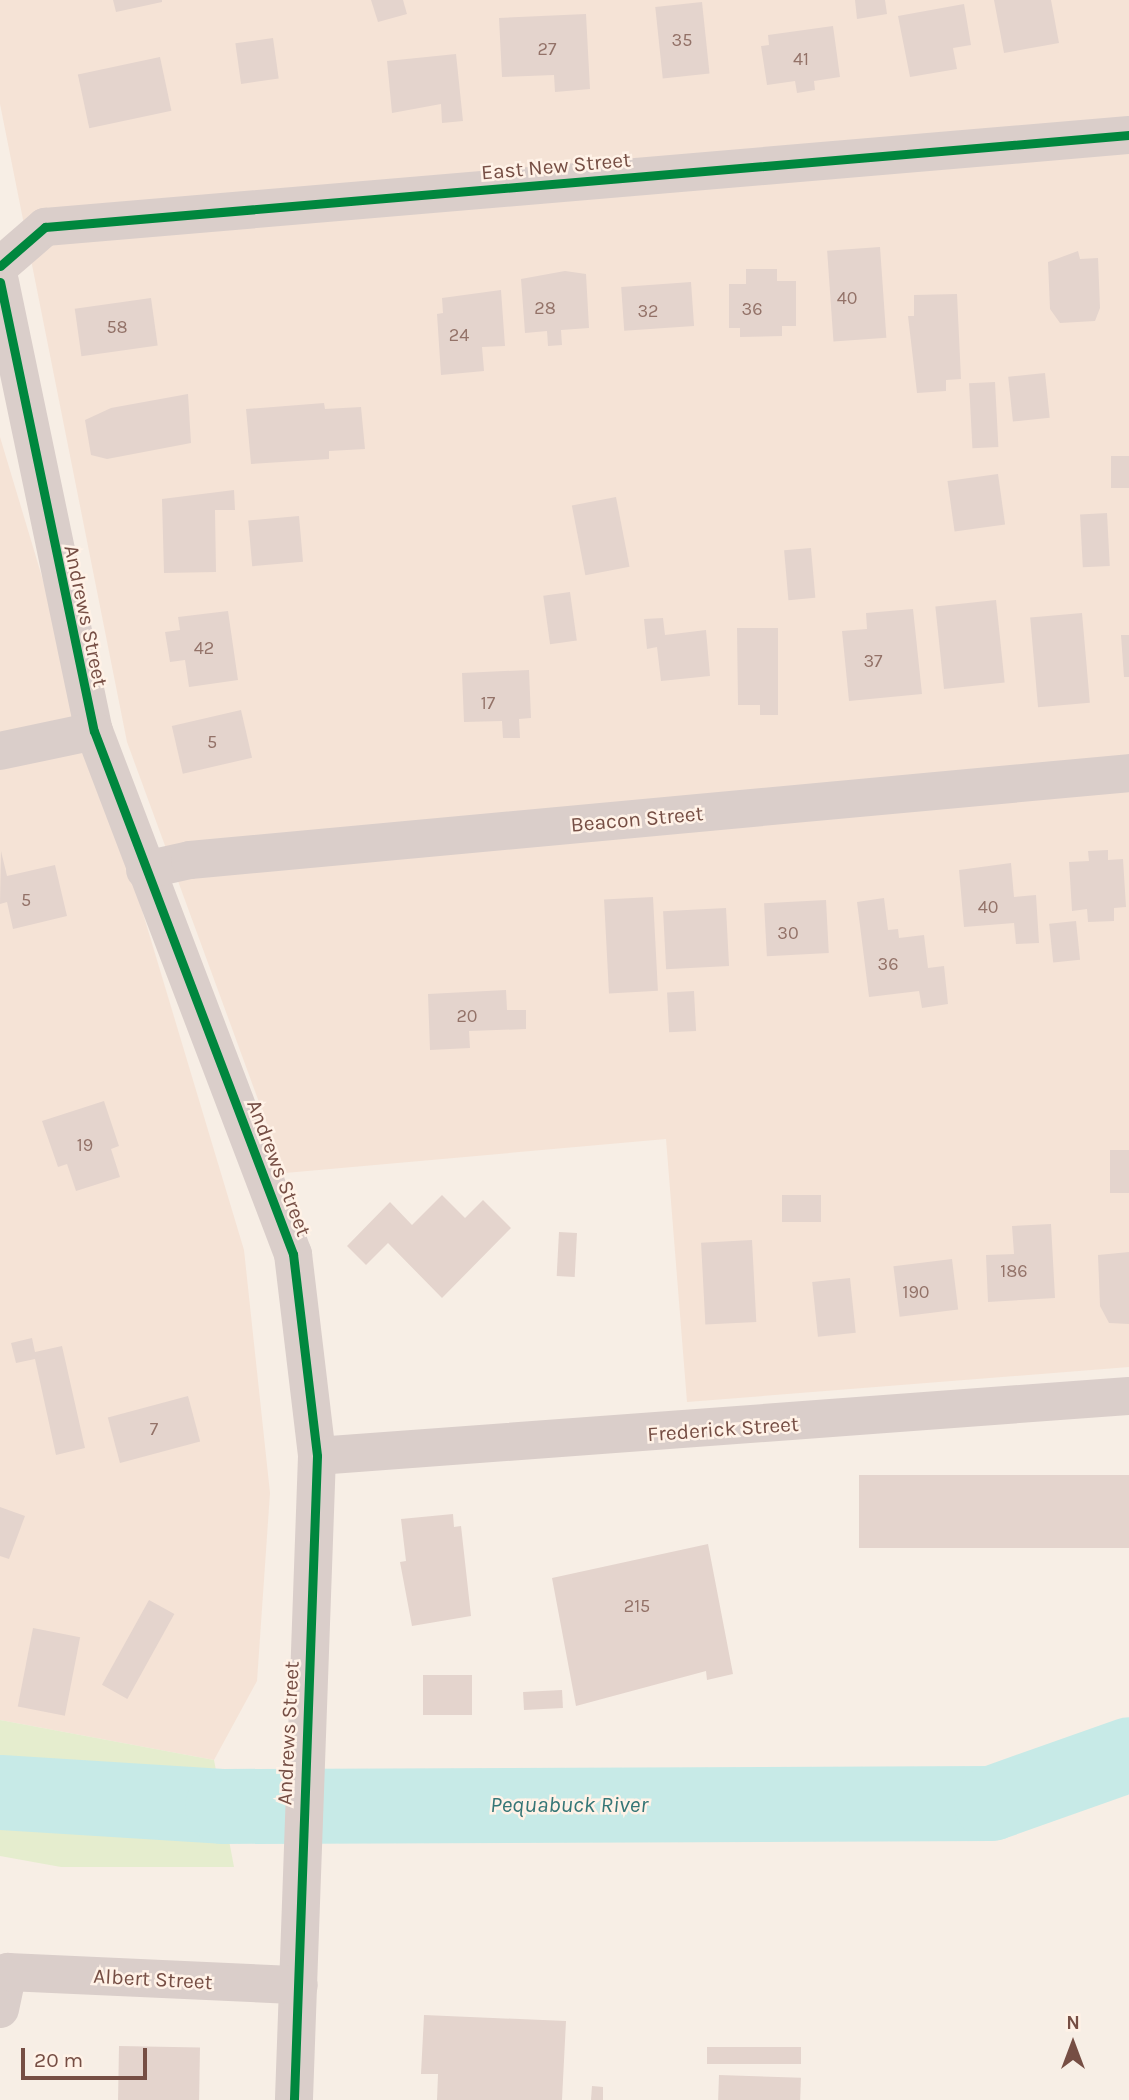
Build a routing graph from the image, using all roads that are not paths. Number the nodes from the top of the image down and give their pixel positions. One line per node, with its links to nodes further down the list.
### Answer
1 (1129, 135): 2 (street, East New Street)
2 (0, 266)
3 (0, 282): 4 (street, Andrews Street)
4 (94, 731): 5 (street); 7 (street, Andrews Street)
5 (0, 751)
6 (1129, 773): 7 (street, Beacon Street)
7 (145, 870): 9 (street, Andrews Street)
8 (1129, 1396): 9 (street, Frederick Street)
9 (317, 1456): 10 (street, Andrews Street)
10 (299, 1985): 11 (street, Albert Street); 12 (street, Andrews Street)
11 (0, 2009)
12 (293, 2100)

